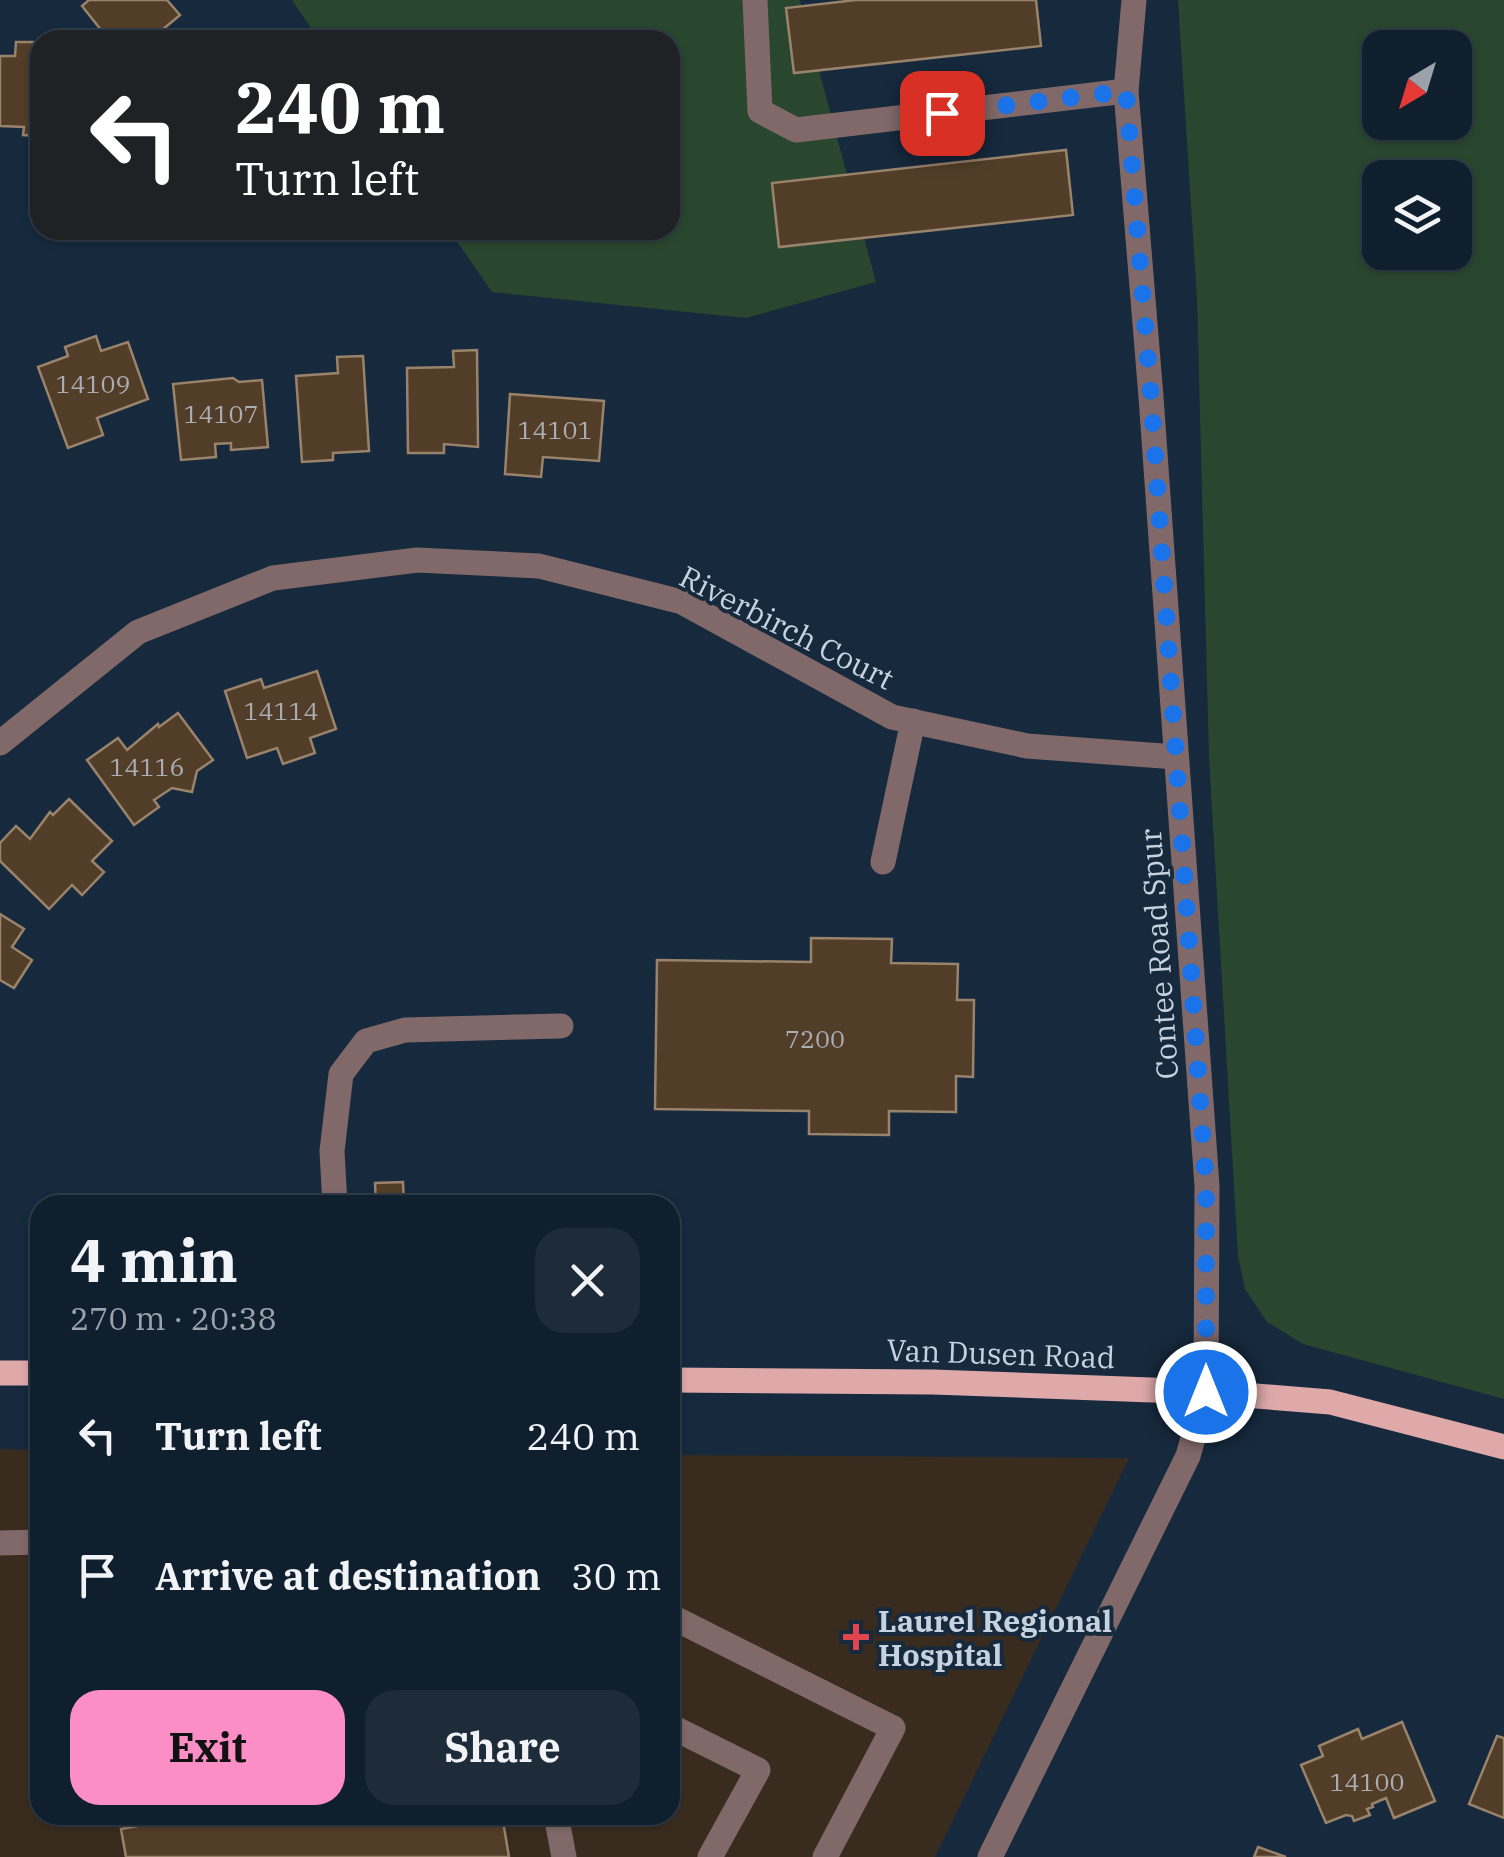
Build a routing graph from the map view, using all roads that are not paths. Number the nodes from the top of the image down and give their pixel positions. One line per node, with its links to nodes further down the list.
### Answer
1 (755, 0): 3 (street)
2 (1134, 0): 3 (street, Contee Road Spur)
3 (1126, 91): 6 (street, Contee Road Spur)
4 (913, 721): 5 (street, Riverbirch Court); 6 (street, Riverbirch Court); 7 (street)
5 (0, 744)
6 (1176, 757): 13 (street, Contee Road Spur)
7 (883, 862)
8 (560, 1026): 9 (street)
9 (334, 1195)
10 (0, 1373): 11 (main road)
11 (30, 1374)
12 (680, 1380): 13 (main road, Van Dusen Road)
13 (1206, 1392): 14 (main road, Van Dusen Road); 23 (street, Contee Road Spur)
14 (1504, 1447)
15 (30, 1542): 16 (street)
16 (0, 1544)
17 (680, 1621): 22 (street)
18 (680, 1731): 21 (street)
19 (558, 1825): 20 (street)
20 (564, 1857)
21 (710, 1857)
22 (825, 1857)
23 (990, 1857)

